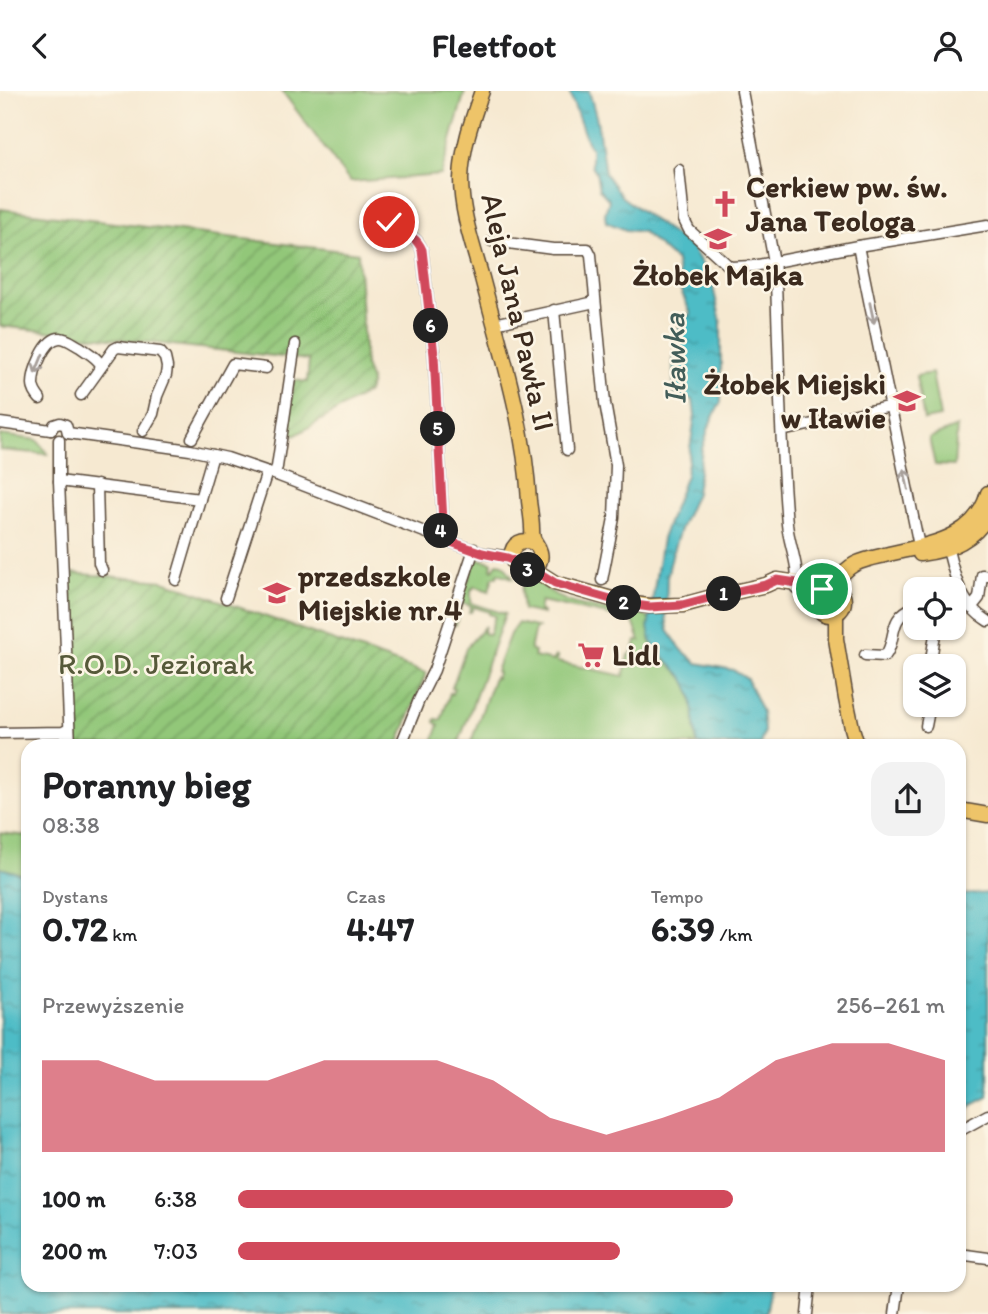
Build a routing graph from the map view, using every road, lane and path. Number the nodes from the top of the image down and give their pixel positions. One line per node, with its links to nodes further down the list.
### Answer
1 (482, 91): 11 (main road, Aleja Jana Pawła II)
2 (742, 91): 8 (street)
3 (679, 170): 8 (street)
4 (386, 200): 33 (street)
5 (988, 225): 7 (street)
6 (492, 241): 9 (street)
7 (858, 246): 8 (street); 17 (street, one-way to 17)
8 (774, 262): 21 (street)
9 (595, 302): 10 (street); 43 (street)
10 (554, 310): 11 (street); 25 (street)
11 (494, 324): 36 (main road, Aleja Jana Pawła II)
12 (295, 344): 27 (street)
13 (102, 365): 15 (street); 16 (street, one-way to 16); 20 (street)
14 (266, 368): 23 (street)
15 (81, 395)
16 (40, 399)
17 (891, 406): 21 (street); 35 (street, one-way to 17)
18 (0, 423): 19 (street)
19 (51, 430): 22 (street); 24 (street)
20 (143, 431)
21 (782, 431): 44 (street)
22 (68, 433): 24 (street); 26 (street)
23 (192, 438)
24 (59, 440): 28 (street)
25 (567, 450)
26 (213, 455): 27 (street); 31 (street)
27 (271, 473): 33 (street); 46 (street)
28 (59, 481): 29 (street); 55 (street)
29 (97, 485): 31 (street); 39 (street)
30 (988, 493): 34 (main road)
31 (200, 499): 42 (street)
32 (988, 515): 34 (main road)
33 (440, 538): 37 (street)
34 (947, 544): 35 (main road); 41 (street); 45 (main road)
35 (919, 546): 45 (main road)
36 (521, 548): 37 (street); 38 (main road, Aleja Jana Pawła II); 38 (main road)
37 (475, 549): 58 (street)
38 (535, 565): 44 (main road)
39 (102, 570)
40 (988, 576): 48 (street)
41 (955, 577)
42 (176, 580)
43 (602, 580)
44 (796, 586): 45 (main road)
45 (826, 592): 49 (main road); 49 (main road)
46 (226, 598)
47 (966, 605): 48 (street)
48 (971, 608): 51 (street)
49 (832, 614): 59 (main road)
50 (903, 614): 52 (street)
51 (988, 621)
52 (865, 655)
53 (928, 717): 54 (street)
54 (926, 726)
55 (69, 729): 56 (street); 57 (street)
56 (0, 733)
57 (70, 739)
58 (403, 739)
59 (855, 739)
60 (966, 811): 61 (main road)
61 (988, 815)
62 (988, 1115): 63 (street)
63 (966, 1127)
64 (966, 1255): 65 (street)
65 (988, 1258)
66 (809, 1292): 68 (street)
67 (898, 1292): 69 (street)
68 (807, 1314)
69 (895, 1314)

